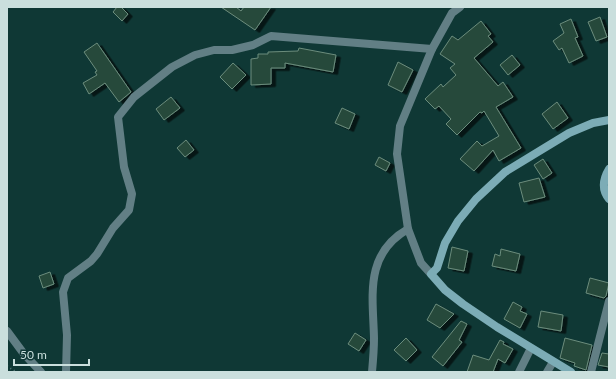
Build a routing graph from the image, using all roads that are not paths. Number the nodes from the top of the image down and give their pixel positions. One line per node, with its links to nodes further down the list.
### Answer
1 (460, 7): 2 (street)
2 (452, 10): 3 (street)
3 (432, 49): 7 (street); 14 (street)
4 (609, 120): 8 (main road)
5 (609, 169): 6 (main road)
6 (609, 199)
7 (408, 229): 8 (street); 15 (street)
8 (431, 274): 11 (main road)
9 (609, 301): 19 (street)
10 (7, 330): 13 (street)
11 (531, 348): 12 (main road); 16 (street)
12 (553, 362): 17 (street); 18 (main road)
13 (41, 372)
14 (66, 372)
15 (372, 372)
16 (519, 372)
17 (547, 372)
18 (571, 372)
19 (591, 372)

